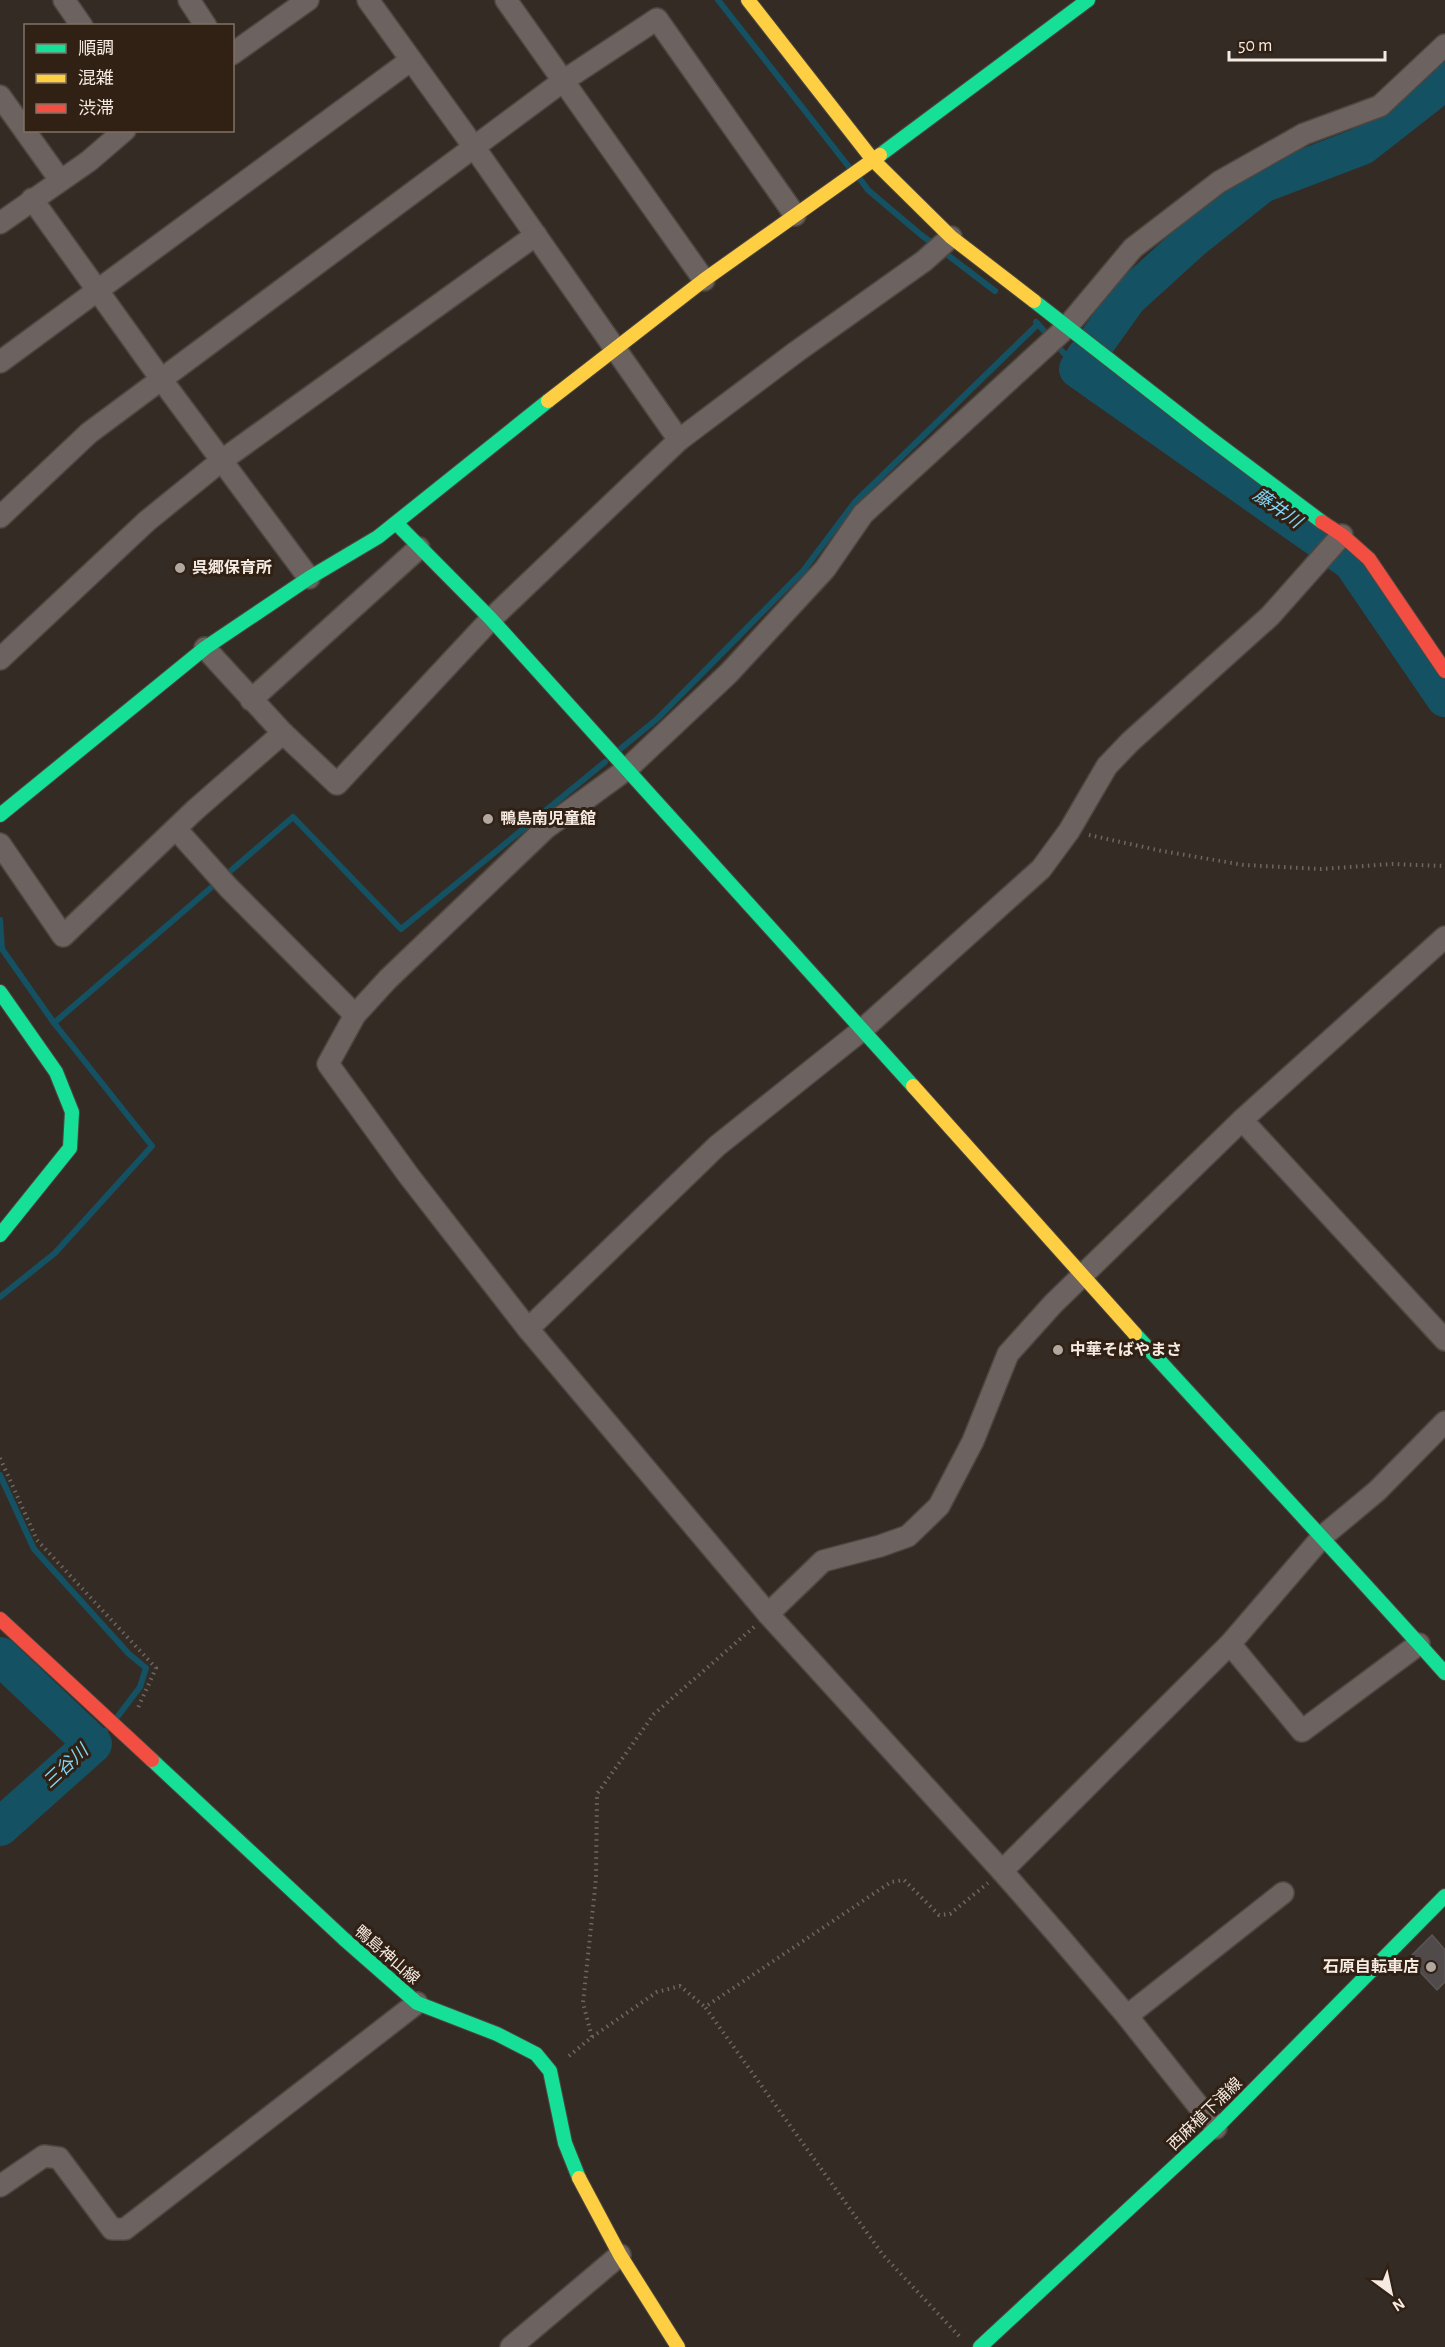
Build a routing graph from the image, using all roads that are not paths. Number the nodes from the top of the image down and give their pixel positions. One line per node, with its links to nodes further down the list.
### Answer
1 (64, 0): 8 (street)
2 (189, 0): 9 (street)
3 (308, 0): 11 (street)
4 (368, 0): 12 (street)
5 (506, 0): 13 (street)
6 (748, 0): 19 (street)
7 (1080, 2): 19 (street)
8 (81, 24)
9 (205, 24)
10 (1445, 45): 28 (street)
11 (234, 53)
12 (411, 60): 18 (street); 27 (street)
13 (563, 81): 18 (street); 22 (street); 26 (street)
14 (0, 96): 15 (street)
15 (24, 130)
16 (26, 132): 20 (street)
17 (123, 132): 20 (street)
18 (474, 147): 24 (street); 31 (street)
19 (873, 160): 22 (street); 25 (street)
20 (60, 180): 21 (street)
21 (32, 199): 23 (street); 27 (street)
22 (795, 215): 26 (street)
23 (0, 223)
24 (536, 235): 29 (street); 33 (street)
25 (951, 237): 28 (street); 32 (street)
26 (704, 280): 29 (street)
27 (96, 289): 30 (street); 31 (street)
28 (1066, 328): 36 (street); 45 (street)
29 (615, 348): 32 (street); 35 (street)
30 (0, 362)
31 (161, 379): 33 (street); 34 (street)
32 (679, 440): 39 (street)
33 (221, 461): 38 (street); 41 (street)
34 (0, 517)
35 (396, 523): 37 (street); 38 (street)
36 (1336, 542): 42 (street); 52 (street)
37 (419, 548): 39 (street); 43 (street)
38 (309, 578): 40 (street)
39 (491, 619): 44 (street); 45 (street)
40 (205, 648): 43 (street); 46 (street)
41 (0, 659)
42 (1445, 671)
43 (251, 700): 44 (street)
44 (283, 734): 47 (street)
45 (622, 764): 51 (street); 52 (street)
46 (0, 815)
47 (176, 829): 48 (street); 51 (street)
48 (0, 844)
49 (1445, 937): 53 (street)
50 (0, 992): 54 (street)
51 (355, 1015): 56 (street)
52 (862, 1030): 55 (street); 56 (street)
53 (1242, 1120): 55 (street); 57 (street)
54 (3, 1226)
55 (1082, 1275): 59 (street); 60 (street)
56 (528, 1329): 60 (street)
57 (1445, 1340)
58 (1445, 1422): 59 (street)
59 (1323, 1536): 62 (street); 63 (street)
60 (768, 1614): 65 (street)
61 (0, 1619): 68 (street, 鴨島神山線)
62 (1230, 1644): 63 (street); 65 (street)
63 (1419, 1644): 64 (street)
64 (1445, 1673)
65 (1002, 1871): 69 (street)
66 (1283, 1893): 69 (street)
67 (1445, 1896): 70 (street, 西麻植下浦線)
68 (417, 2003): 71 (street); 72 (street, 鴨島神山線)
69 (1127, 2016): 70 (street)
70 (1216, 2128): 75 (street, 西麻植下浦線)
71 (0, 2186)
72 (620, 2256): 73 (street); 74 (street)
73 (511, 2347)
74 (678, 2347)
75 (980, 2347)

